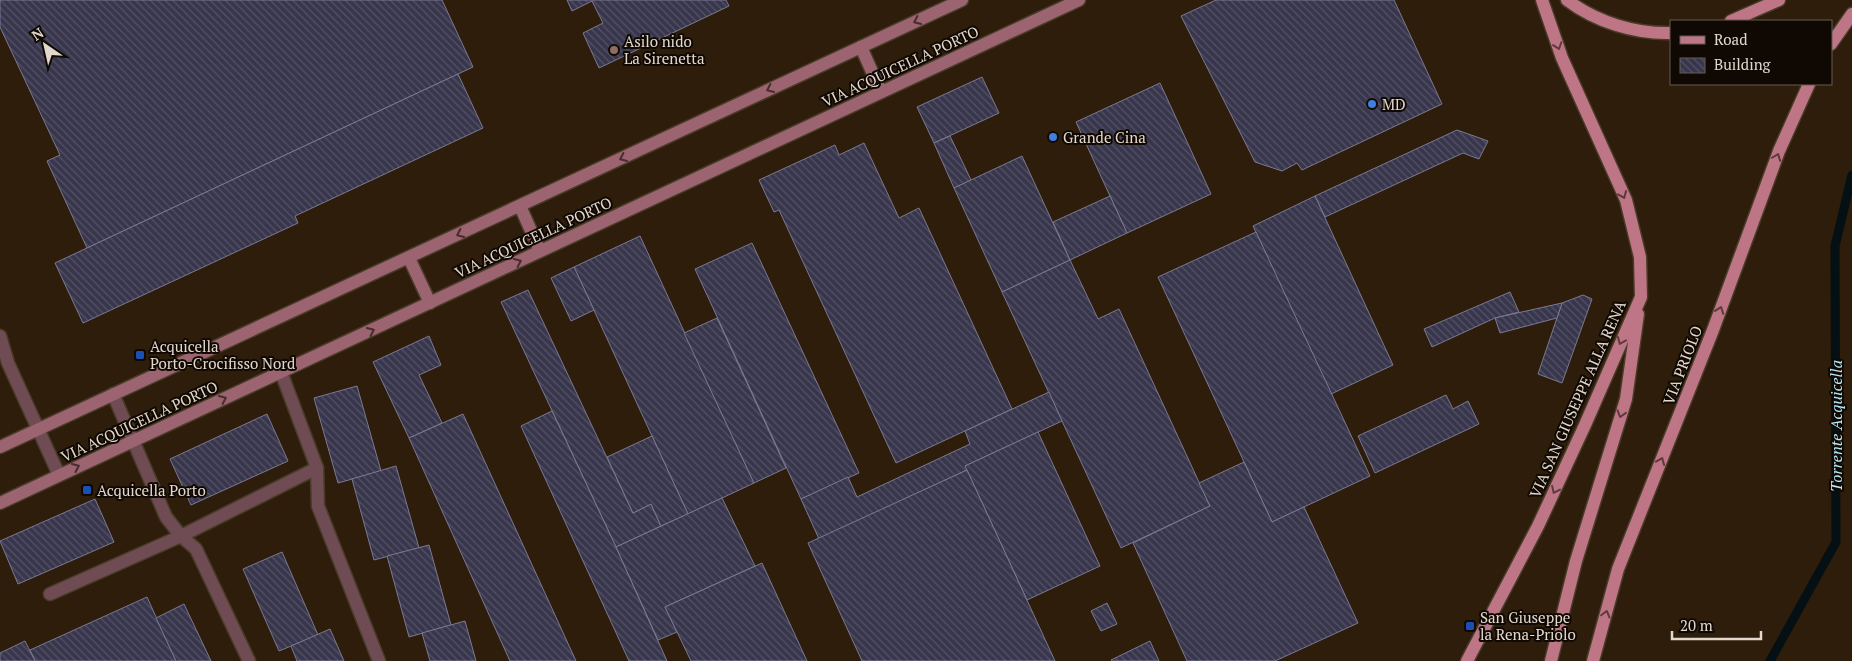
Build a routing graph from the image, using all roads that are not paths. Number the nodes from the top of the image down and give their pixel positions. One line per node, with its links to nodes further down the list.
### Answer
1 (962, 0): 10 (main road, one-way to 10)
2 (1079, 0): 12 (main road, VIA ACQUICELLA PORTO)
3 (1542, 0): 16 (main road, VIA SAN GIUSEPPE ALLA RENA, one-way to 16)
4 (1567, 0): 8 (main road)
5 (1779, 0): 7 (main road)
6 (1852, 14): 9 (main road)
7 (1733, 20)
8 (1670, 33)
9 (1832, 43)
10 (861, 47): 12 (main road); 13 (main road, one-way to 13)
11 (1809, 85): 33 (main road, VIA PRIOLO, one-way to 11)
12 (881, 92): 14 (main road, VIA ACQUICELLA PORTO)
13 (520, 206): 14 (main road); 15 (main road, one-way to 15)
14 (540, 251): 17 (main road, VIA ACQUICELLA PORTO, one-way to 14)
15 (409, 258): 17 (main road); 20 (main road)
16 (1641, 297): 31 (main road, VIA SAN GIUSEPPE ALLA RENA, one-way to 31); 32 (main road, one-way to 32)
17 (430, 303): 19 (main road, VIA ACQUICELLA PORTO, one-way to 17)
18 (0, 336): 21 (street)
19 (282, 372): 22 (main road, VIA ACQUICELLA PORTO, one-way to 19); 24 (street)
20 (113, 394): 21 (main road); 22 (street)
21 (38, 430): 23 (main road); 25 (street)
22 (134, 441): 25 (main road, VIA ACQUICELLA PORTO, one-way to 22); 27 (street)
23 (0, 447)
24 (317, 468): 27 (street); 30 (street)
25 (59, 475): 26 (main road, VIA ACQUICELLA PORTO)
26 (0, 503)
27 (181, 536): 28 (street); 29 (street)
28 (50, 594)
29 (249, 661)
30 (379, 661)
31 (1467, 661)
32 (1551, 661)
33 (1594, 661)

